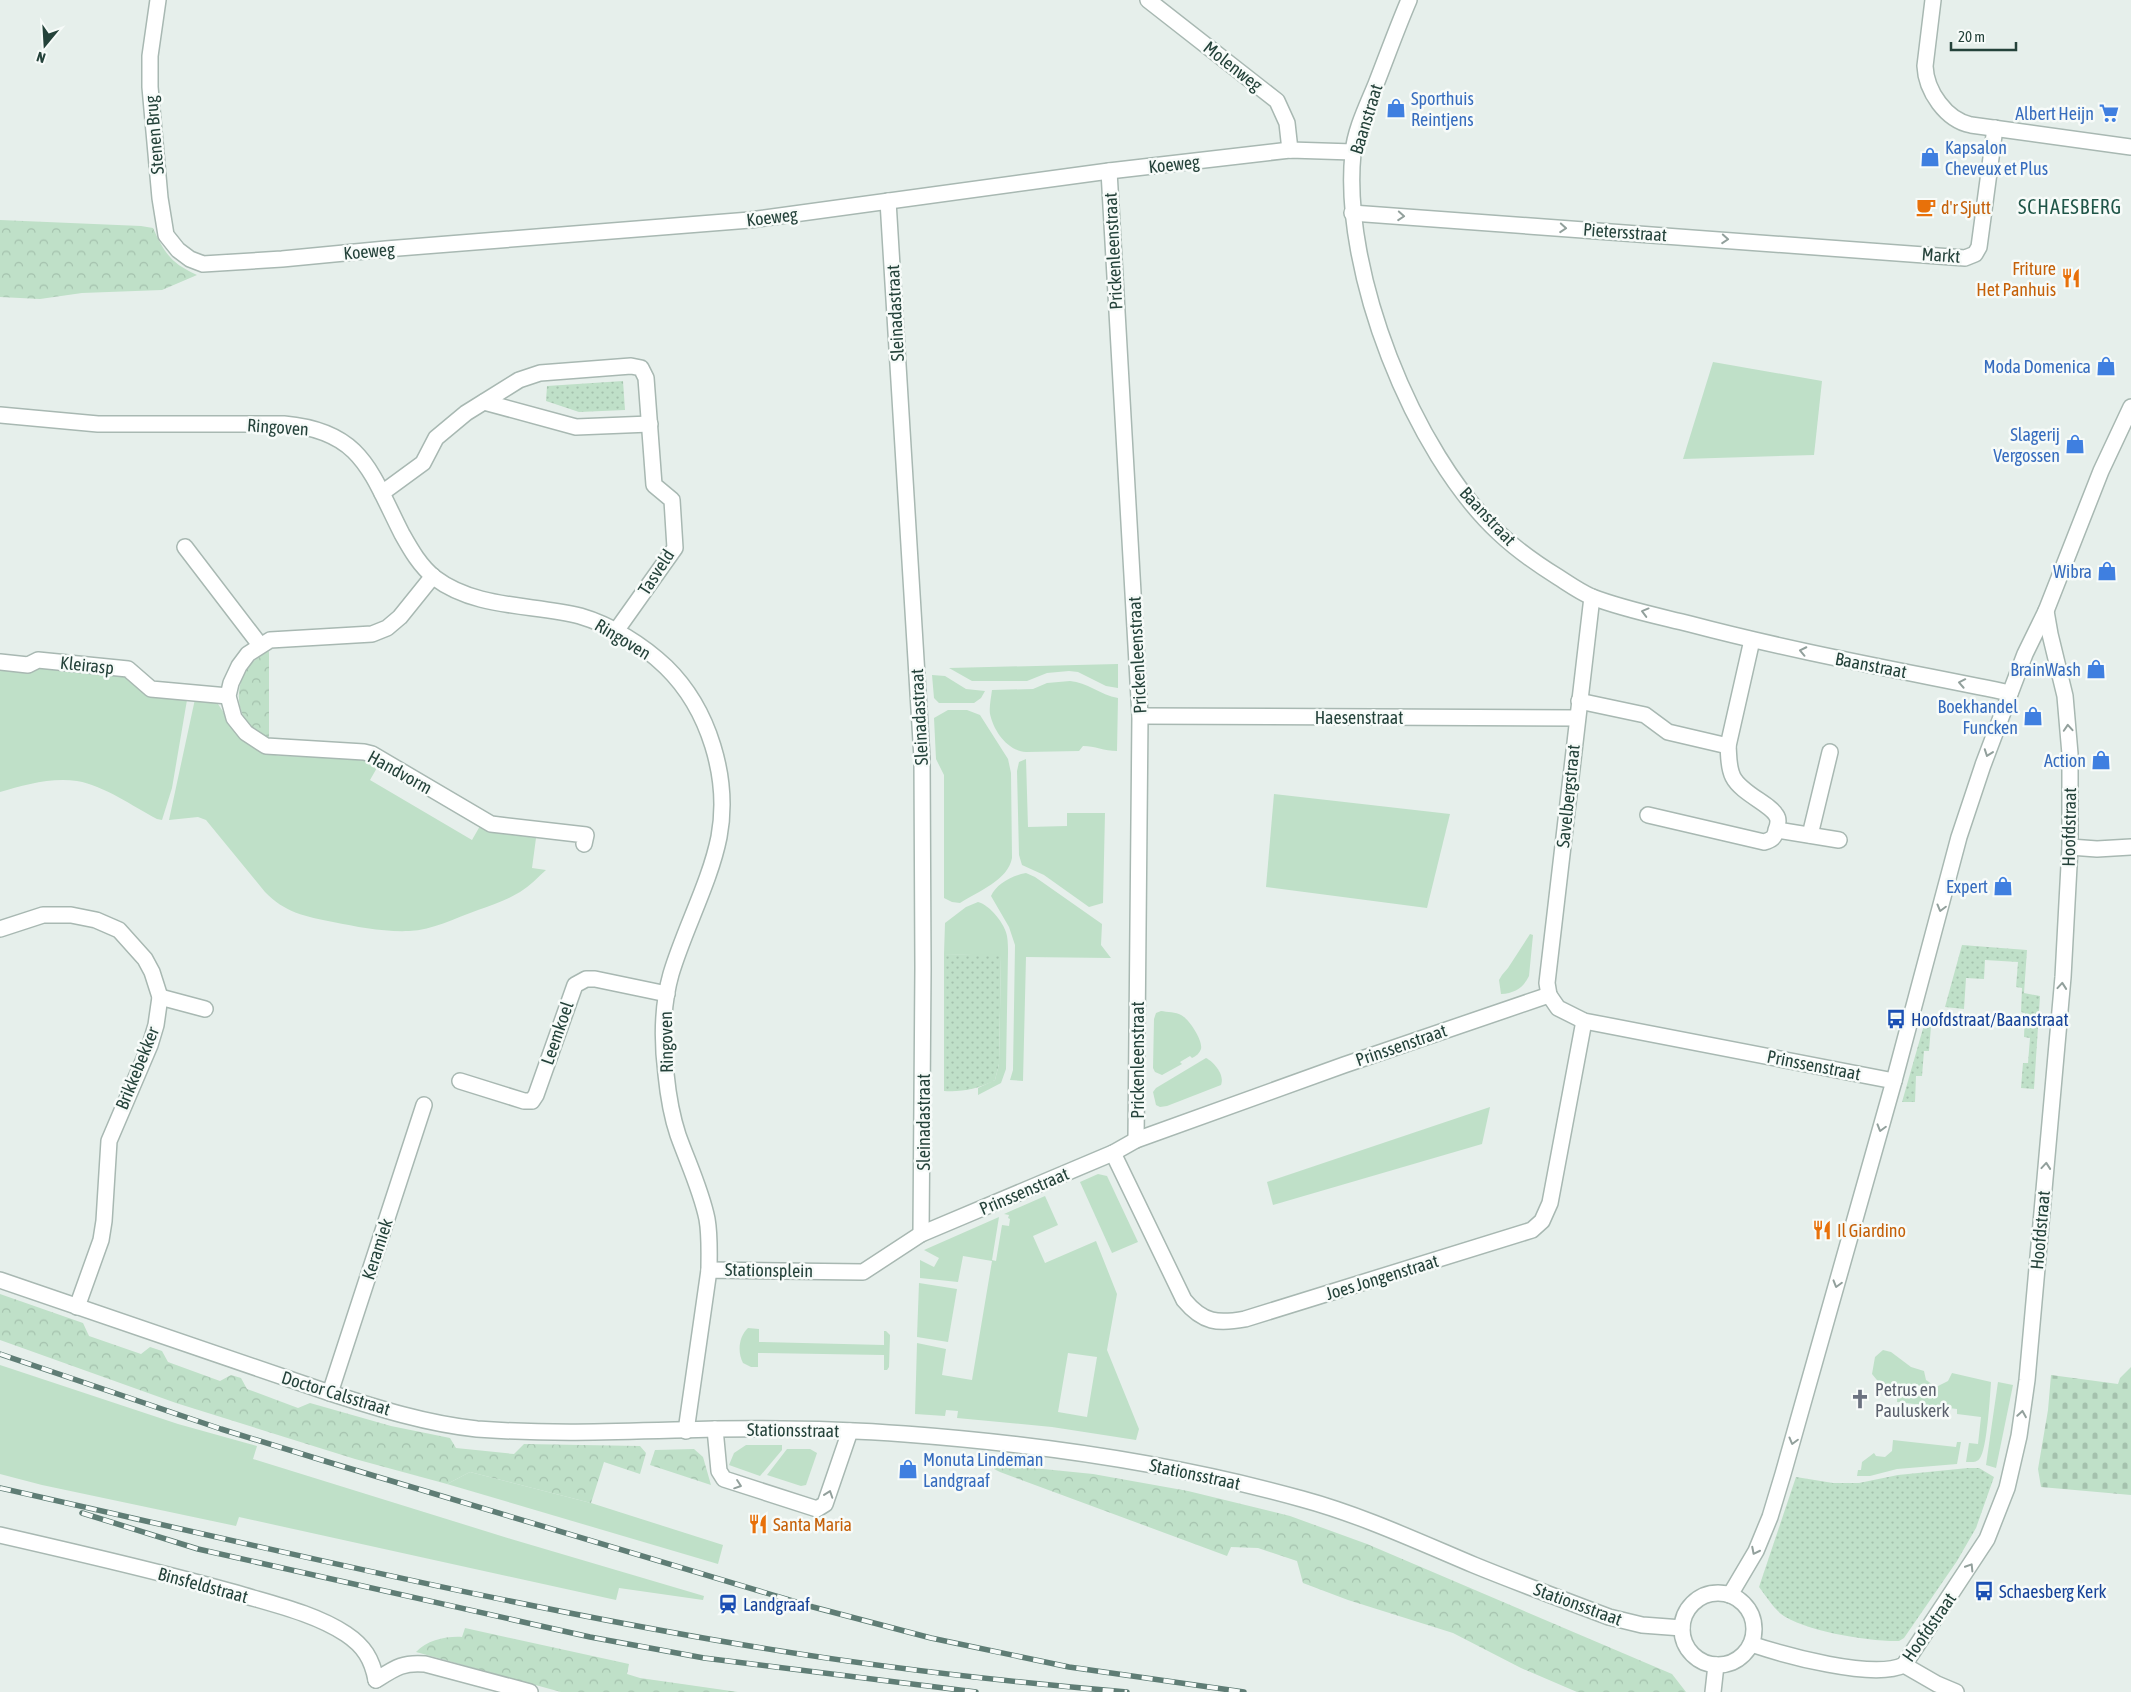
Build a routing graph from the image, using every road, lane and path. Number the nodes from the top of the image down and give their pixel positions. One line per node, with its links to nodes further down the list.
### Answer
1 (158, 0): 13 (street, Stenen Brug)
2 (1148, 0): 7 (street, Molenweg)
3 (1409, 0): 8 (street, Baanstraat)
4 (1933, 0): 5 (street)
5 (1995, 128): 6 (street); 12 (street, Markt)
6 (2131, 147)
7 (1290, 150): 8 (street, Koeweg); 9 (street, Koeweg)
8 (1353, 152): 11 (street, Baanstraat)
9 (1108, 171): 10 (street, Koeweg); 30 (street, Prickenleenstraat)
10 (888, 201): 13 (street, Koeweg); 52 (street, Sleinadastraat)
11 (1352, 213): 12 (street, Pietersstraat, one-way to 12); 21 (street, Baanstraat)
12 (1899, 252)
13 (190, 260)
14 (484, 402): 17 (street); 17 (street, Tasveld); 18 (street, Tasveld)
15 (2131, 407): 22 (street)
16 (0, 415): 18 (street, Ringoven)
17 (650, 424): 23 (street, Tasveld)
18 (382, 493): 20 (street, Ringoven)
19 (185, 547): 25 (street)
20 (433, 576): 23 (street, Ringoven); 25 (street)
21 (1592, 597): 24 (street, Baanstraat, one-way to 21); 29 (street, Savelbergstraat)
22 (2046, 611): 27 (street); 39 (street, Hoofdstraat, one-way to 22)
23 (616, 631): 42 (street, Ringoven)
24 (1752, 640): 27 (street, Baanstraat, one-way to 24); 32 (street)
25 (260, 645): 28 (street)
26 (0, 662): 28 (street, Kleirasp)
27 (2010, 692): 48 (street, one-way to 48)
28 (228, 696): 38 (street, Handvorm)
29 (1579, 700): 31 (street, Savelbergstraat); 32 (street)
30 (1140, 716): 31 (street, Haesenstraat); 50 (street, Prickenleenstraat)
31 (1577, 718): 43 (street, Savelbergstraat)
32 (1728, 746): 35 (street)
33 (1830, 752): 36 (street)
34 (1648, 815): 35 (street)
35 (1776, 830): 36 (street)
36 (1810, 835): 37 (street)
37 (1839, 840)
38 (584, 844)
39 (2070, 847): 40 (street); 65 (street, Hoofdstraat, one-way to 39)
40 (2131, 847)
41 (0, 929): 44 (street, Brikkebekker)
42 (667, 994): 47 (street, Leemkoel); 53 (street, Ringoven)
43 (1549, 995): 46 (street, Prinssenstraat); 50 (street, Prinssenstraat)
44 (160, 997): 45 (street); 55 (street, Brikkebekker)
45 (205, 1009)
46 (1584, 1021): 48 (street, Prinssenstraat); 51 (street, Joes Jongenstraat)
47 (460, 1081)
48 (1894, 1081): 61 (street, one-way to 61)
49 (424, 1105): 56 (street, Keramiek)
50 (1136, 1140): 51 (street, Prinssenstraat)
51 (1113, 1153): 52 (street, Prinssenstraat)
52 (921, 1234): 53 (street, Stationsplein)
53 (709, 1270): 58 (street, Stationsplein)
54 (0, 1280): 55 (street, Doctor Calsstraat)
55 (78, 1307): 56 (street, Doctor Calsstraat)
56 (330, 1393): 58 (street, Doctor Calsstraat)
57 (715, 1429): 58 (street, Stationsstraat); 59 (street, Stationsstraat); 59 (street, one-way to 59)
58 (686, 1431)
59 (850, 1431): 62 (street, Stationsstraat)
60 (0, 1535): 66 (street, Binsfeldstraat)
61 (1730, 1595): 62 (street); 63 (street)
62 (1682, 1628): 64 (street)
63 (1750, 1644): 64 (street); 65 (street, Hoofdstraat)
64 (1716, 1665): 68 (street)
65 (1904, 1665): 69 (street)
66 (374, 1686): 67 (street)
67 (530, 1692)
68 (1713, 1692)
69 (1956, 1692)

